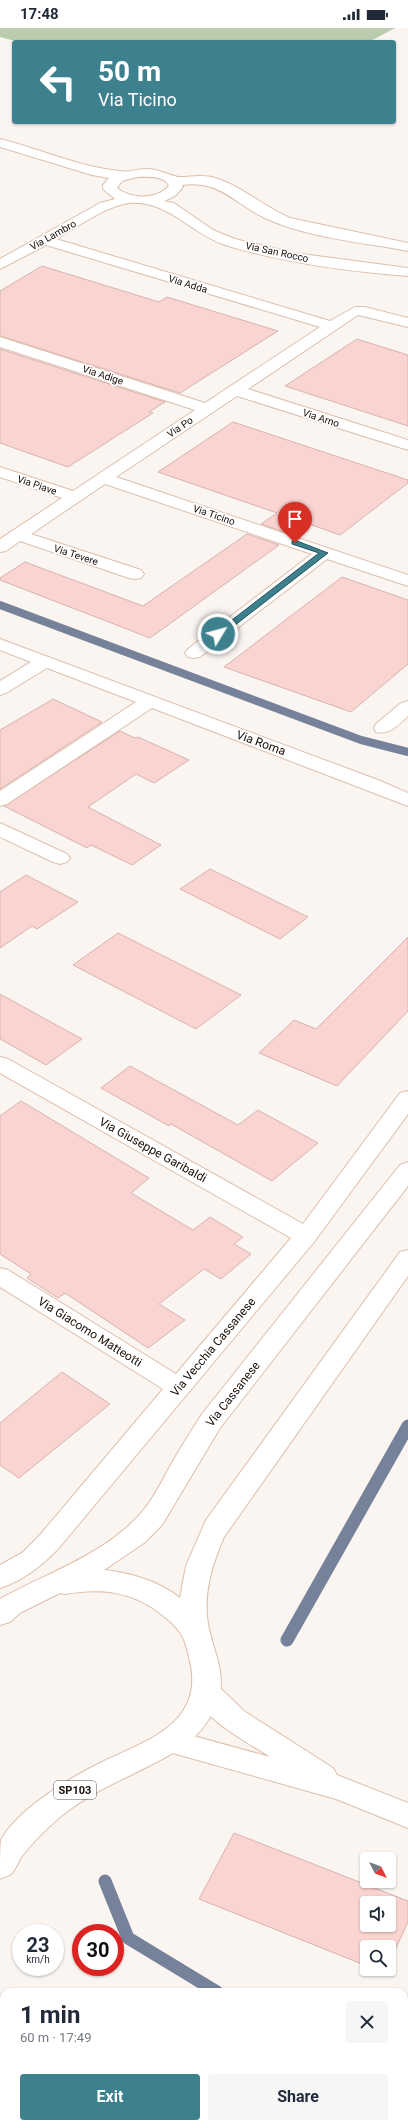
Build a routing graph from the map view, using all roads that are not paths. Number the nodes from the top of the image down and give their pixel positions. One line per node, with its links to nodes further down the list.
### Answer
1 (0, 143): 3 (street)
2 (174, 182): 3 (street); 5 (street); 8 (street)
3 (117, 183): 4 (street); 6 (street, Via Lambro)
4 (129, 199): 5 (street, Via San Rocco); 6 (street, Via Lambro)
5 (168, 201): 10 (street, Via San Rocco)
6 (106, 206): 7 (street, Via Lambro)
7 (44, 240): 9 (street, Via Lambro); 12 (street, Via Adda)
8 (408, 247)
9 (0, 265)
10 (403, 273)
11 (408, 323): 12 (street, Via Po)
12 (331, 326): 14 (street, Via Po)
13 (0, 342): 15 (street, Via Adige)
14 (234, 390): 15 (street, Via Po); 16 (street, Via Arno)
15 (207, 409): 18 (street, Via Po)
16 (408, 445)
17 (0, 472): 19 (street, Via Piave)
18 (103, 478): 19 (street, Via Po); 22 (street, Via Ticino)
19 (74, 497): 20 (street, Via Po)
20 (17, 535): 21 (street, Via Po); 23 (street, Via Tevere)
21 (0, 547)
22 (324, 553): 24 (street, Via Ticino); 26 (street)
23 (135, 574)
24 (408, 581)
25 (0, 644): 27 (street, Via Roma)
26 (194, 653)
27 (45, 661): 28 (street); 29 (street, Via Roma)
28 (0, 689)
29 (150, 701): 32 (street, Via Roma); 34 (street)
30 (408, 707): 31 (street)
31 (383, 728)
32 (371, 784): 33 (street, Via Roma); 35 (street, Via Roma)
33 (408, 792)
34 (0, 800)
35 (408, 800)
36 (0, 829): 37 (street)
37 (60, 858)
38 (0, 1064): 41 (street, Via Giuseppe Garibaldi)
39 (408, 1098): 41 (street, Via Vecchia Cassanese)
40 (408, 1170): 46 (street, Via Cassanese)
41 (306, 1236): 44 (street, Via Vecchia Cassanese)
42 (408, 1258): 48 (street, Via Cassanese)
43 (0, 1276): 44 (street, Via Giacomo Matteotti)
44 (180, 1388): 45 (street, Via Vecchia Cassanese)
45 (0, 1578)
46 (38, 1591): 47 (street, Via Cassanese / SP103); 48 (street, Via Cassanese / SP103)
47 (3, 1609)
48 (195, 1629): 49 (street, Via Cassanese / SP103)
49 (206, 1692): 50 (street, Via Cassanese / SP103); 51 (street)
50 (172, 1742): 51 (street); 53 (street, Via Cassanese / SP103)
51 (341, 1788): 52 (street)
52 (405, 1810)
53 (0, 1866)

